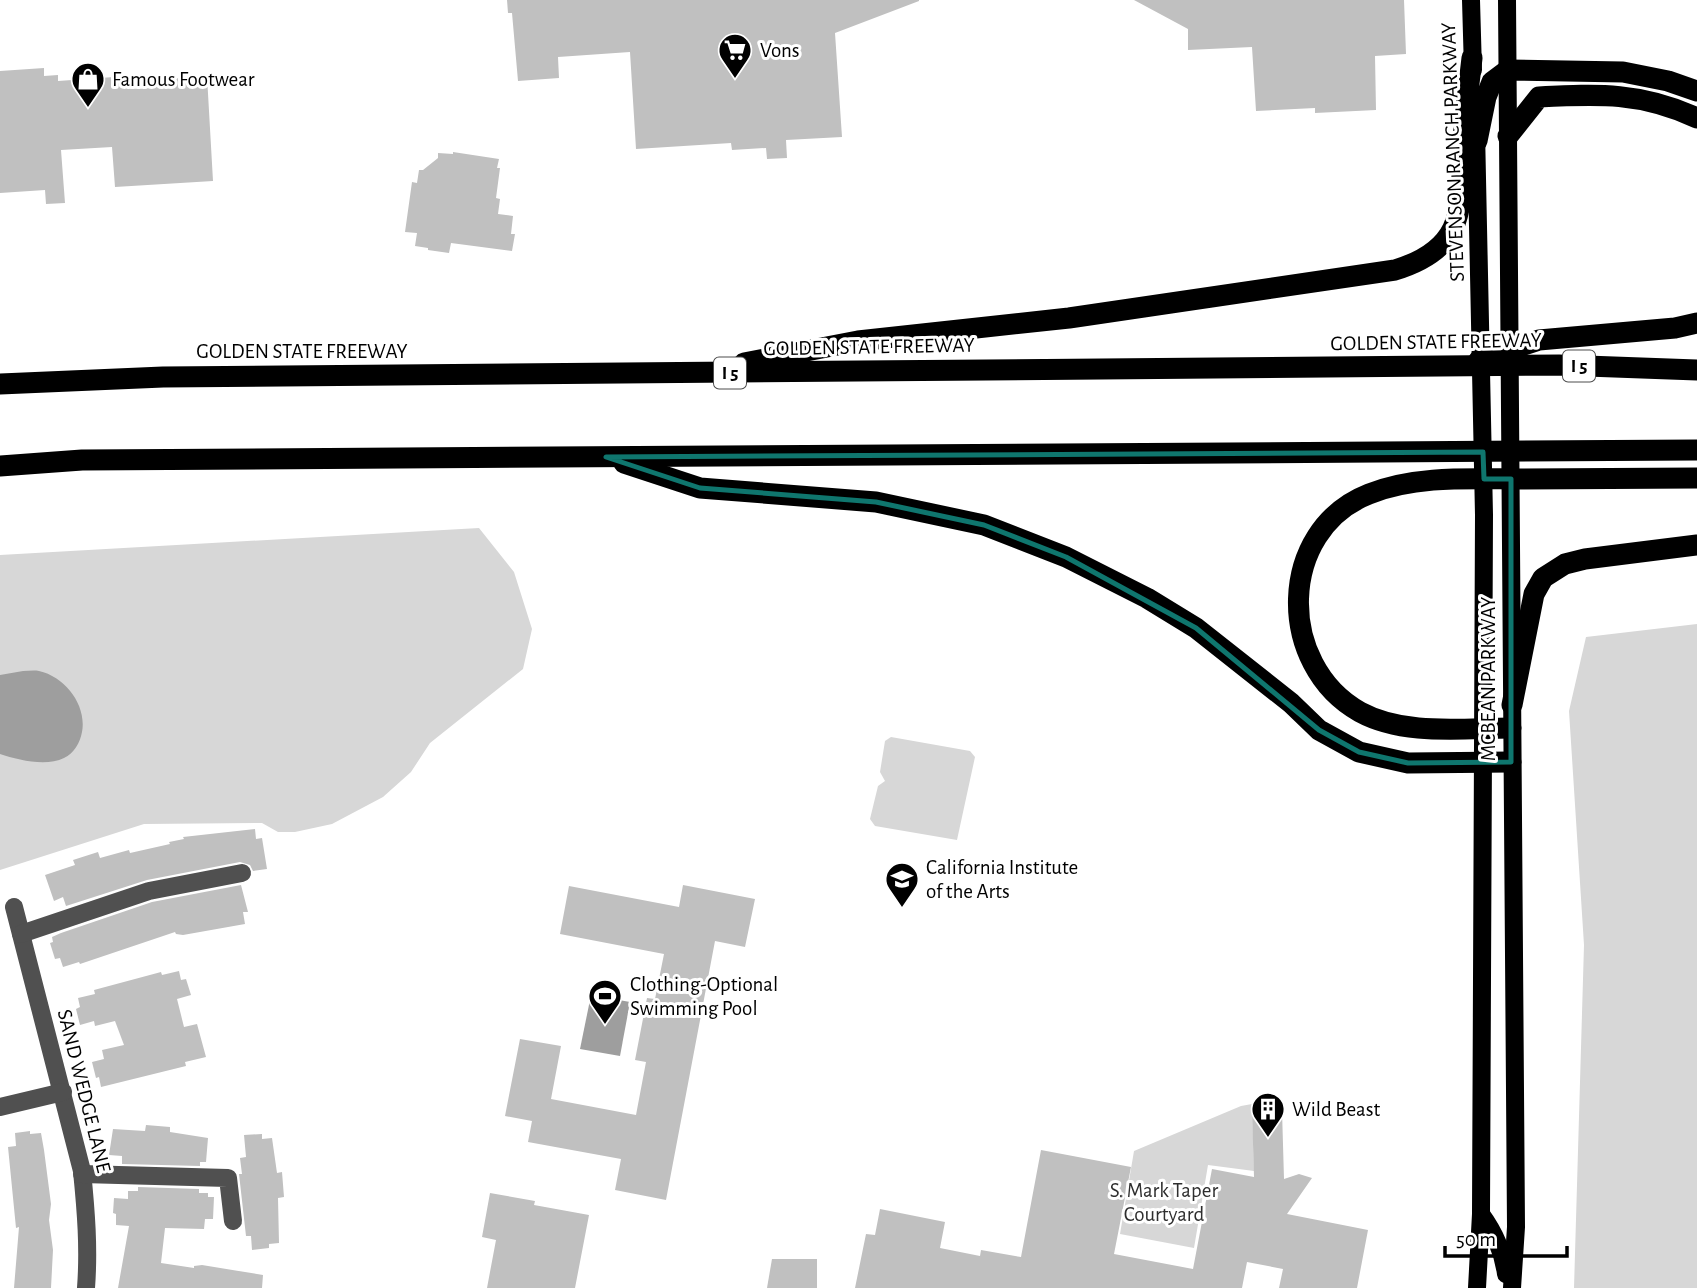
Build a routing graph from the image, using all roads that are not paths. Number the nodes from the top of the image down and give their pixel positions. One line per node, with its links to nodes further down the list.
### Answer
1 (1471, 0): 3 (main road, STEVENSON RANCH PARKWAY)
2 (1507, 0): 4 (main road)
3 (1472, 58): 8 (main road, STEVENSON RANCH PARKWAY); 13 (highway)
4 (1508, 70): 5 (highway); 7 (main road, MCBEAN PARKWAY); 8 (highway)
5 (1697, 91)
6 (1697, 118): 7 (highway)
7 (1508, 136): 20 (main road, MCBEAN PARKWAY)
8 (1477, 141): 9 (main road, STEVENSON RANCH PARKWAY)
9 (1481, 302): 22 (main road, MCBEAN PARKWAY)
10 (1697, 323): 11 (highway)
11 (1461, 366): 12 (highway, GOLDEN STATE FREEWAY / I 5); 13 (highway, GOLDEN STATE FREEWAY / I 5)
12 (1697, 370)
13 (694, 373): 14 (highway, GOLDEN STATE FREEWAY / I 5)
14 (0, 384)
15 (1697, 450): 16 (highway)
16 (606, 457): 17 (highway); 24 (highway)
17 (0, 466)
18 (1697, 478): 22 (highway)
19 (1697, 545): 20 (highway)
20 (1512, 705): 21 (main road, MCBEAN PARKWAY)
21 (1511, 727): 22 (highway); 23 (main road, MCBEAN PARKWAY)
22 (1485, 728): 24 (main road, MCBEAN PARKWAY)
23 (1511, 762): 24 (highway); 35 (main road, MCBEAN PARKWAY)
24 (1484, 764): 31 (main road, MCBEAN PARKWAY)
25 (242, 873): 27 (street)
26 (13, 907): 27 (street, SAND WEDGE LANE)
27 (20, 934): 28 (street, SAND WEDGE LANE)
28 (63, 1092): 29 (street); 30 (street, SAND WEDGE LANE)
29 (0, 1107)
30 (82, 1174): 32 (street); 33 (street, SAND WEDGE LANE)
31 (1481, 1214): 34 (main road, MCBEAN PARKWAY); 35 (main road)
32 (233, 1221)
33 (86, 1288)
34 (1477, 1288)
35 (1510, 1288)

